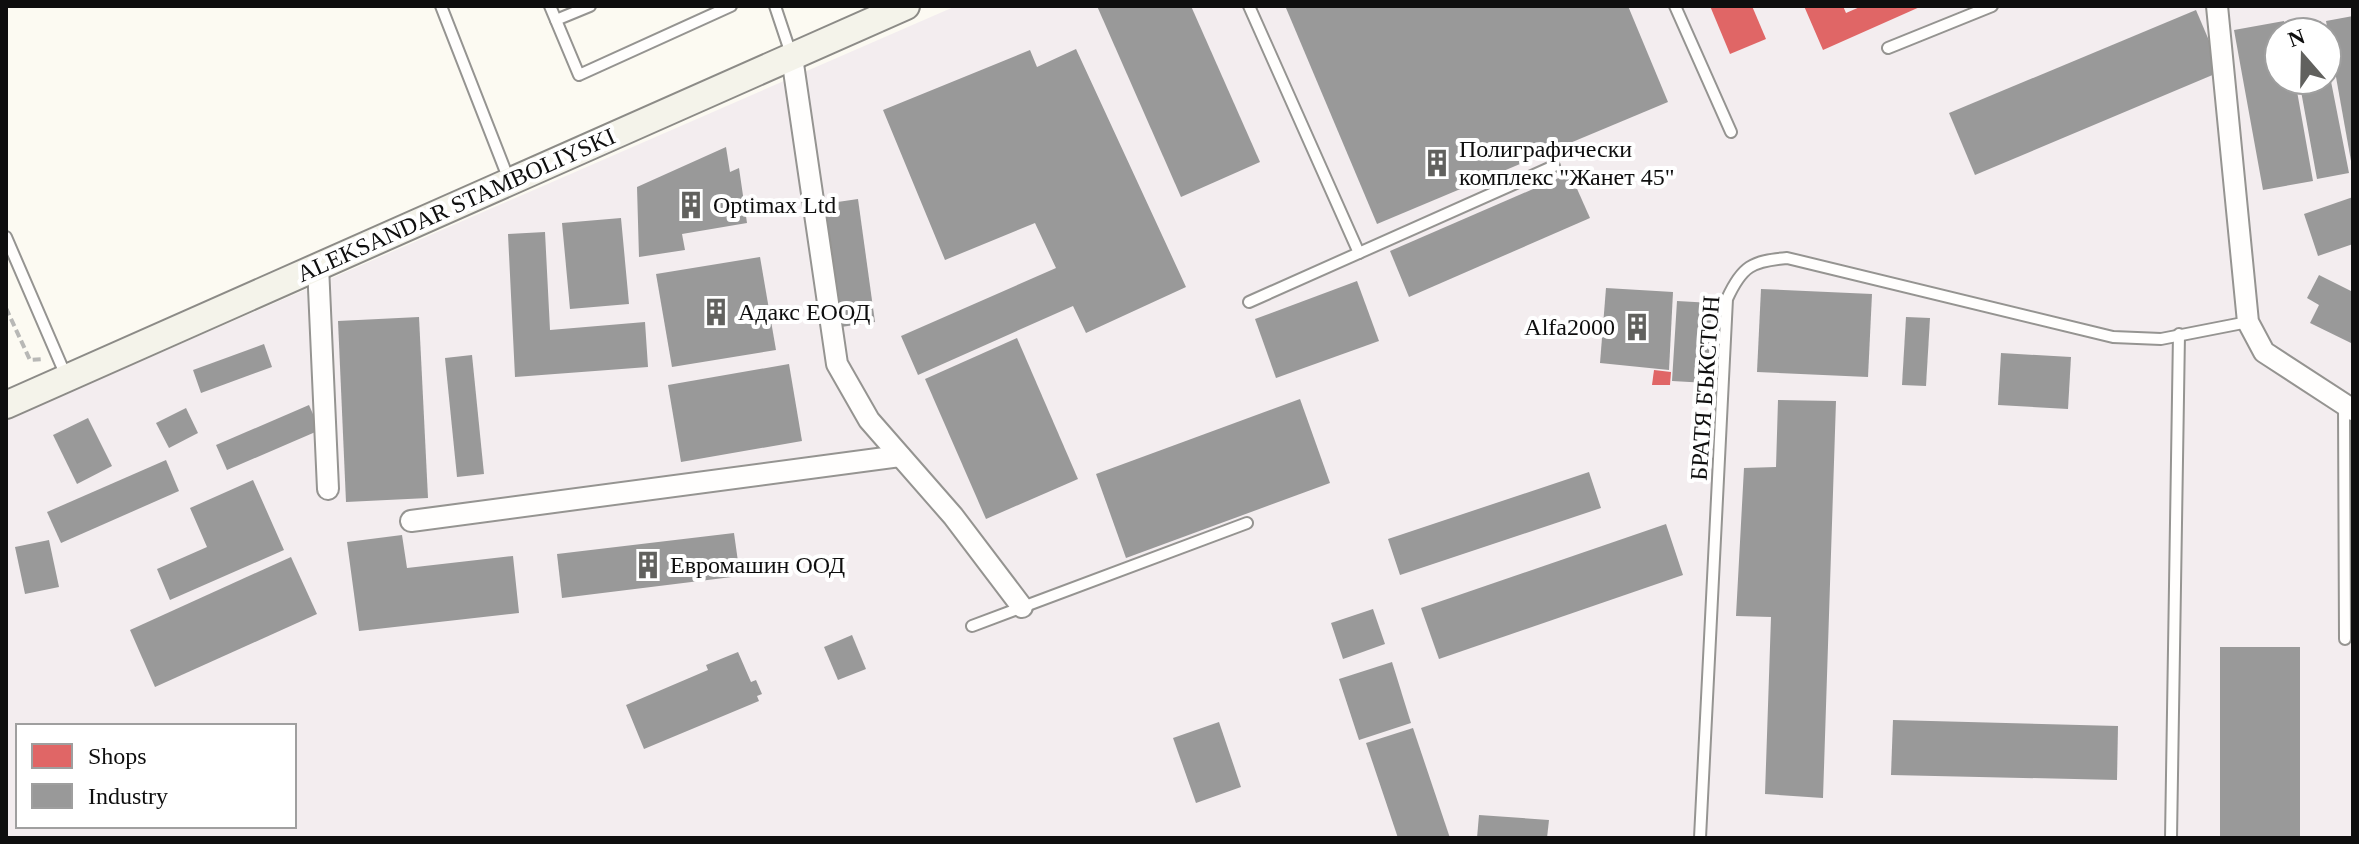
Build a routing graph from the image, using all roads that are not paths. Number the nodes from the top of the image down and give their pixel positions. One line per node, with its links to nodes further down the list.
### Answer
1 (441, 6): 16 (lane)
2 (550, 6): 11 (lane)
3 (590, 6): 11 (lane)
4 (731, 6): 11 (lane)
5 (775, 6): 13 (lane)
6 (906, 6): 13 (street, ALEKSANDAR STAMBOLIYSKI)
7 (1249, 6): 18 (lane)
8 (1675, 6): 14 (lane)
9 (1992, 6): 12 (lane)
10 (2217, 6): 21 (street)
11 (556, 20)
12 (1888, 48)
13 (792, 57): 16 (street, ALEKSANDAR STAMBOLIYSKI); 26 (street)
14 (1731, 132)
15 (1554, 166): 18 (lane)
16 (509, 180): 19 (street, ALEKSANDAR STAMBOLIYSKI)
17 (6, 237): 23 (lane)
18 (1359, 253): 20 (lane)
19 (318, 266): 23 (street, ALEKSANDAR STAMBOLIYSKI); 27 (street)
20 (1249, 302)
21 (2248, 322): 22 (lane, БРАТЯ БЪКСТОН); 25 (street)
22 (2179, 334): 33 (lane, БРАТЯ БЪКСТОН); 34 (lane)
23 (62, 366): 24 (street, ALEKSANDAR STAMBOLIYSKI)
24 (6, 405)
25 (2348, 408): 32 (lane)
26 (900, 456): 28 (street); 30 (street)
27 (328, 489)
28 (411, 521)
29 (1247, 523): 30 (lane)
30 (1022, 607): 31 (lane)
31 (972, 626)
32 (2345, 639)
33 (1700, 838)
34 (2171, 838)

